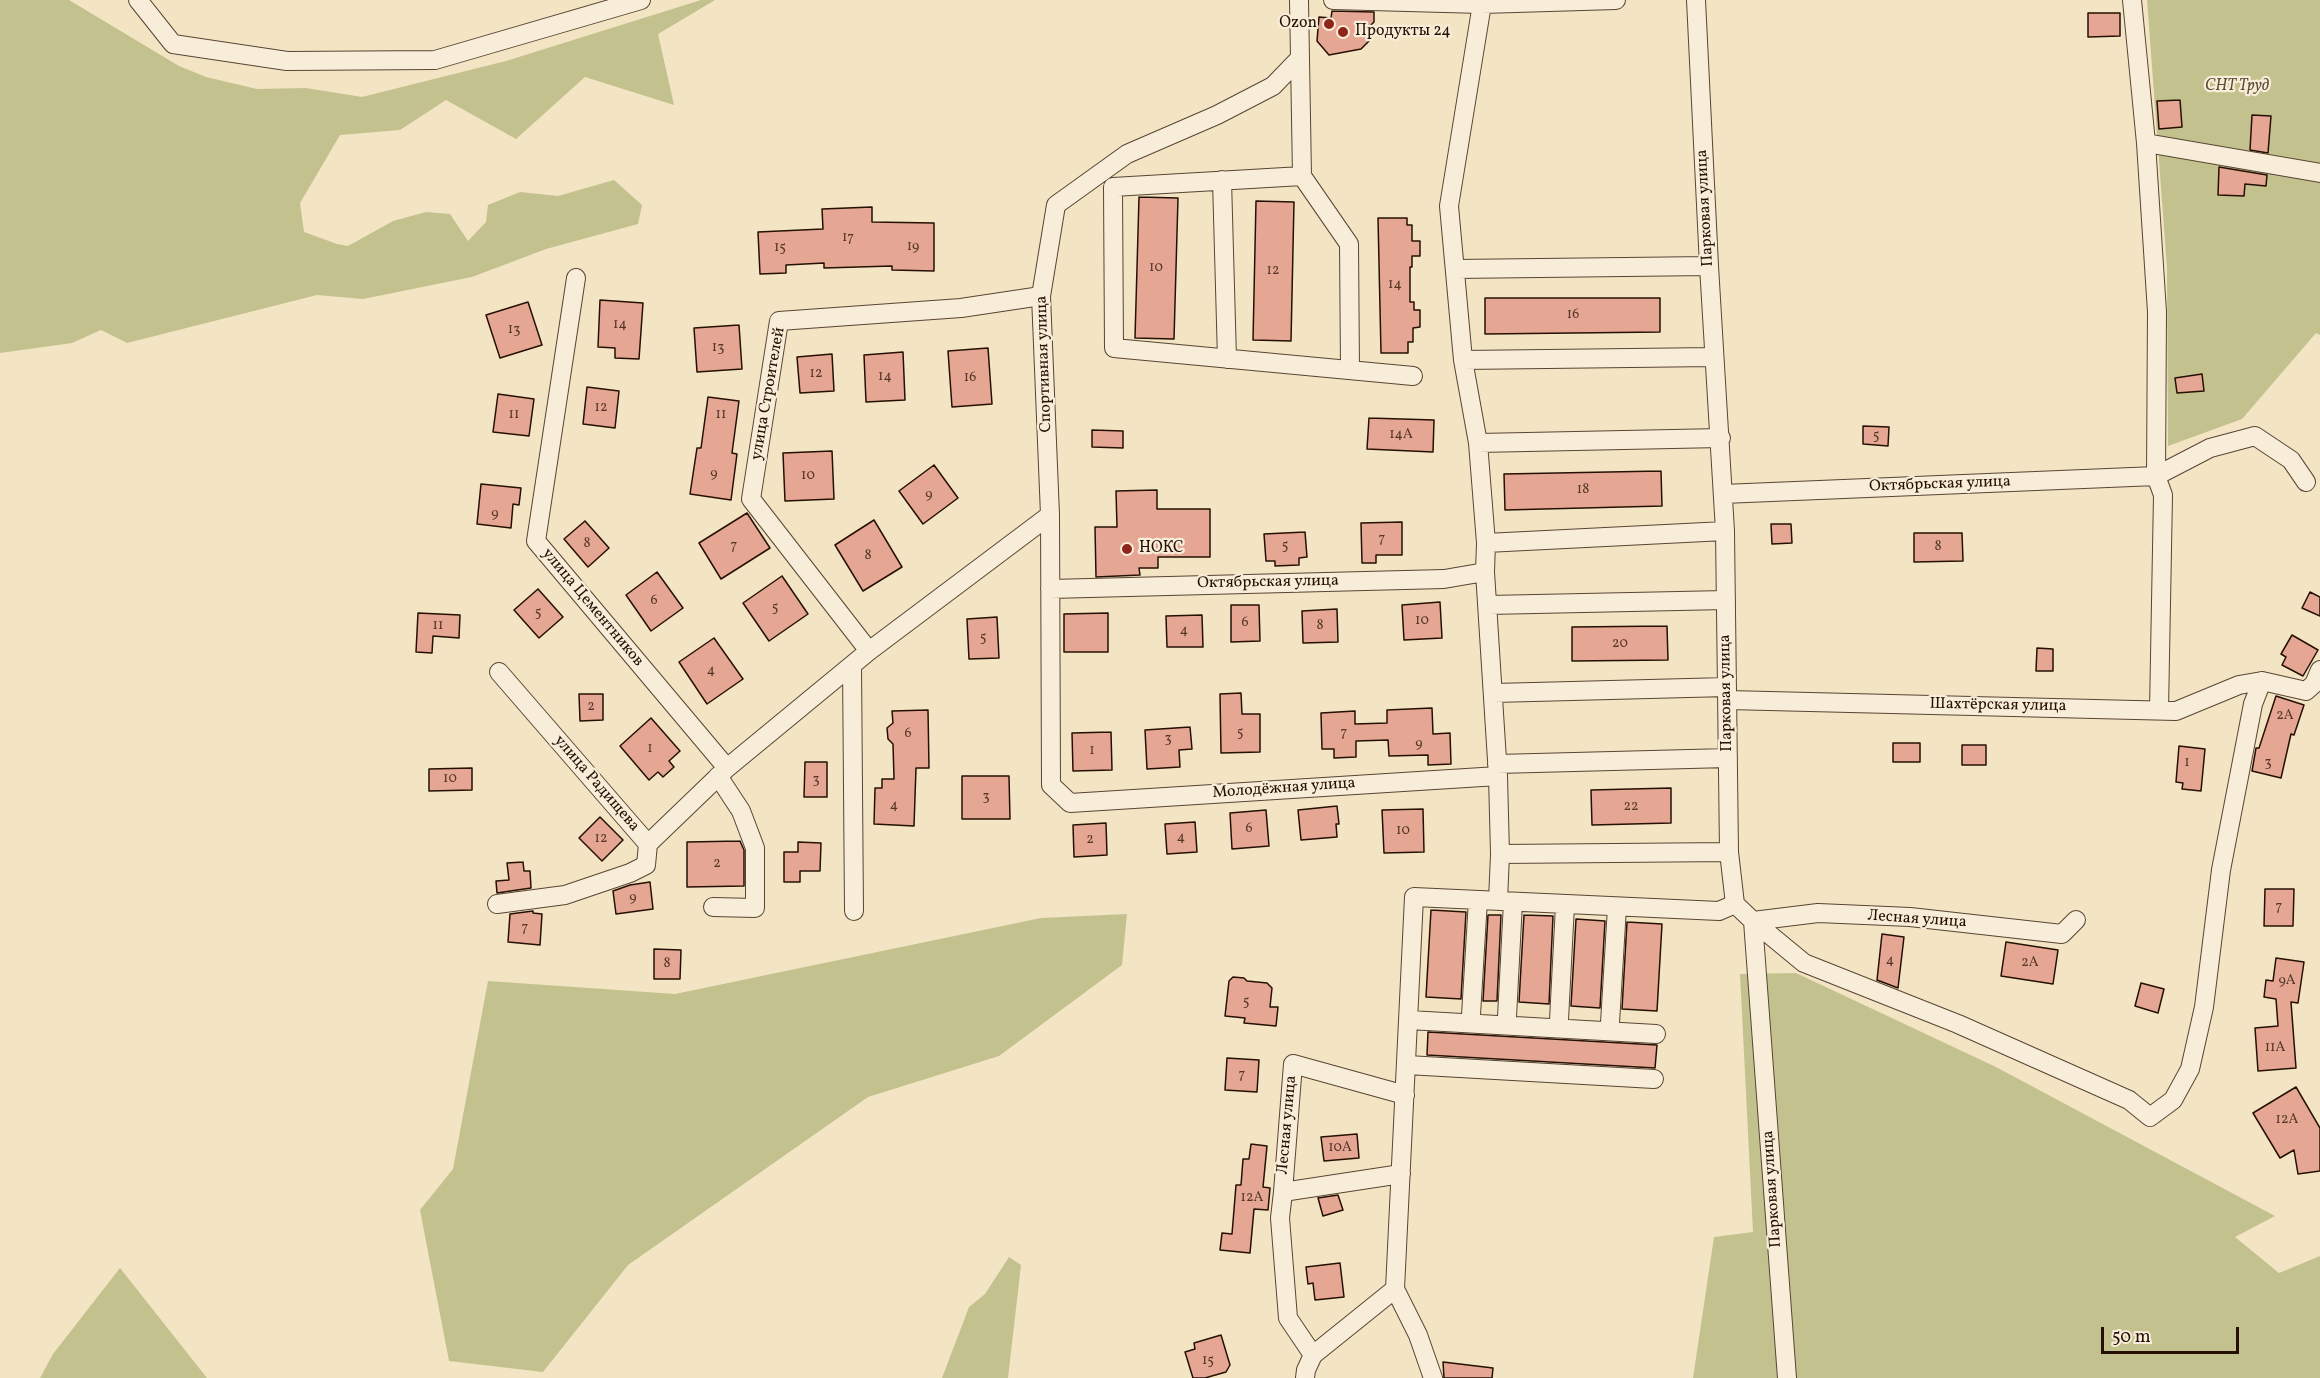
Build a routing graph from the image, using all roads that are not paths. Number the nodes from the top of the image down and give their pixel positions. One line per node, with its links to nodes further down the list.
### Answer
1 (138, 0): 2 (street)
2 (641, 0)
3 (1299, 0): 9 (street)
4 (1333, 0): 8 (street)
5 (1616, 0): 8 (street)
6 (1696, 0): 14 (street, Парковая улица)
7 (2132, 0): 10 (street)
8 (1482, 4): 15 (street)
9 (1300, 58): 12 (street); 17 (street, Спортивная улица)
10 (2146, 143): 11 (street); 25 (street)
11 (2320, 173)
12 (1302, 176): 13 (street); 21 (street)
13 (1222, 180): 19 (street); 19 (street)
14 (1709, 266): 15 (street); 18 (street, Парковая улица)
15 (1455, 269): 20 (street)
16 (576, 278): 45 (street, улица Цементников)
17 (1041, 296): 28 (street, Спортивная улица); 35 (street, улица Строителей)
18 (1714, 357): 20 (street); 23 (street, Парковая улица)
19 (1227, 359): 21 (street)
20 (1463, 360): 24 (street)
21 (1350, 370): 22 (street)
22 (1413, 376)
23 (1721, 438): 24 (street); 27 (street, Парковая улица)
24 (1478, 443): 30 (street)
25 (2157, 476): 26 (street); 27 (street, Октябрьская улица); 42 (street)
26 (2306, 482)
27 (1723, 494): 29 (street, Парковая улица)
28 (1050, 515): 32 (street, Спортивная улица); 35 (street)
29 (1725, 531): 30 (street); 33 (street, Парковая улица)
30 (1486, 543): 31 (street)
31 (1485, 572): 32 (street, Октябрьская улица); 34 (street)
32 (1050, 589): 46 (street, Спортивная улица)
33 (1726, 600): 34 (street); 41 (street, Парковая улица)
34 (1488, 605): 40 (street)
35 (869, 651): 36 (street)
36 (852, 665): 45 (street); 57 (street)
37 (2320, 670): 39 (street, Шахтёрская улица)
38 (499, 672): 47 (street, улица Радищева)
39 (2262, 681): 42 (street, Шахтёрская улица); 59 (street)
40 (1494, 693): 41 (street, Шахтёрская улица); 44 (street)
41 (1727, 694): 42 (street, Шахтёрская улица); 43 (street, Парковая улица)
42 (2159, 710)
43 (1728, 758): 44 (street, Молодёжная улица); 48 (street, Парковая улица)
44 (1498, 770): 46 (street, Молодёжная улица); 49 (street)
45 (722, 772): 47 (street); 55 (street, улица Цементников)
46 (1070, 803)
47 (648, 844): 52 (street, улица Радищева)
48 (1729, 852): 49 (street); 53 (street, Парковая улица)
49 (1500, 854): 51 (street)
50 (1478, 900): 51 (street); 60 (street); 62 (street)
51 (1505, 902): 54 (street); 61 (street)
52 (497, 904)
53 (1736, 904): 56 (street); 59 (street)
54 (1565, 905): 56 (street); 63 (street)
55 (713, 907)
56 (1617, 907): 64 (street)
57 (854, 910)
58 (2076, 920): 59 (street, Лесная улица)
59 (1753, 921): 75 (street, Парковая улица)
60 (1472, 1015)
61 (1507, 1017)
62 (1409, 1020): 65 (street); 66 (street)
63 (1559, 1020)
64 (1610, 1023)
65 (1656, 1034)
66 (1407, 1065): 67 (street); 68 (street)
67 (1654, 1079)
68 (1405, 1095): 69 (street); 70 (street, Лесная улица)
69 (1401, 1174): 70 (street, Лесная улица); 71 (street)
70 (1282, 1192): 72 (street, Лесная улица)
71 (1395, 1289): 72 (street); 74 (street)
72 (1313, 1355): 73 (street)
73 (1305, 1378)
74 (1433, 1378)
75 (1787, 1378)

